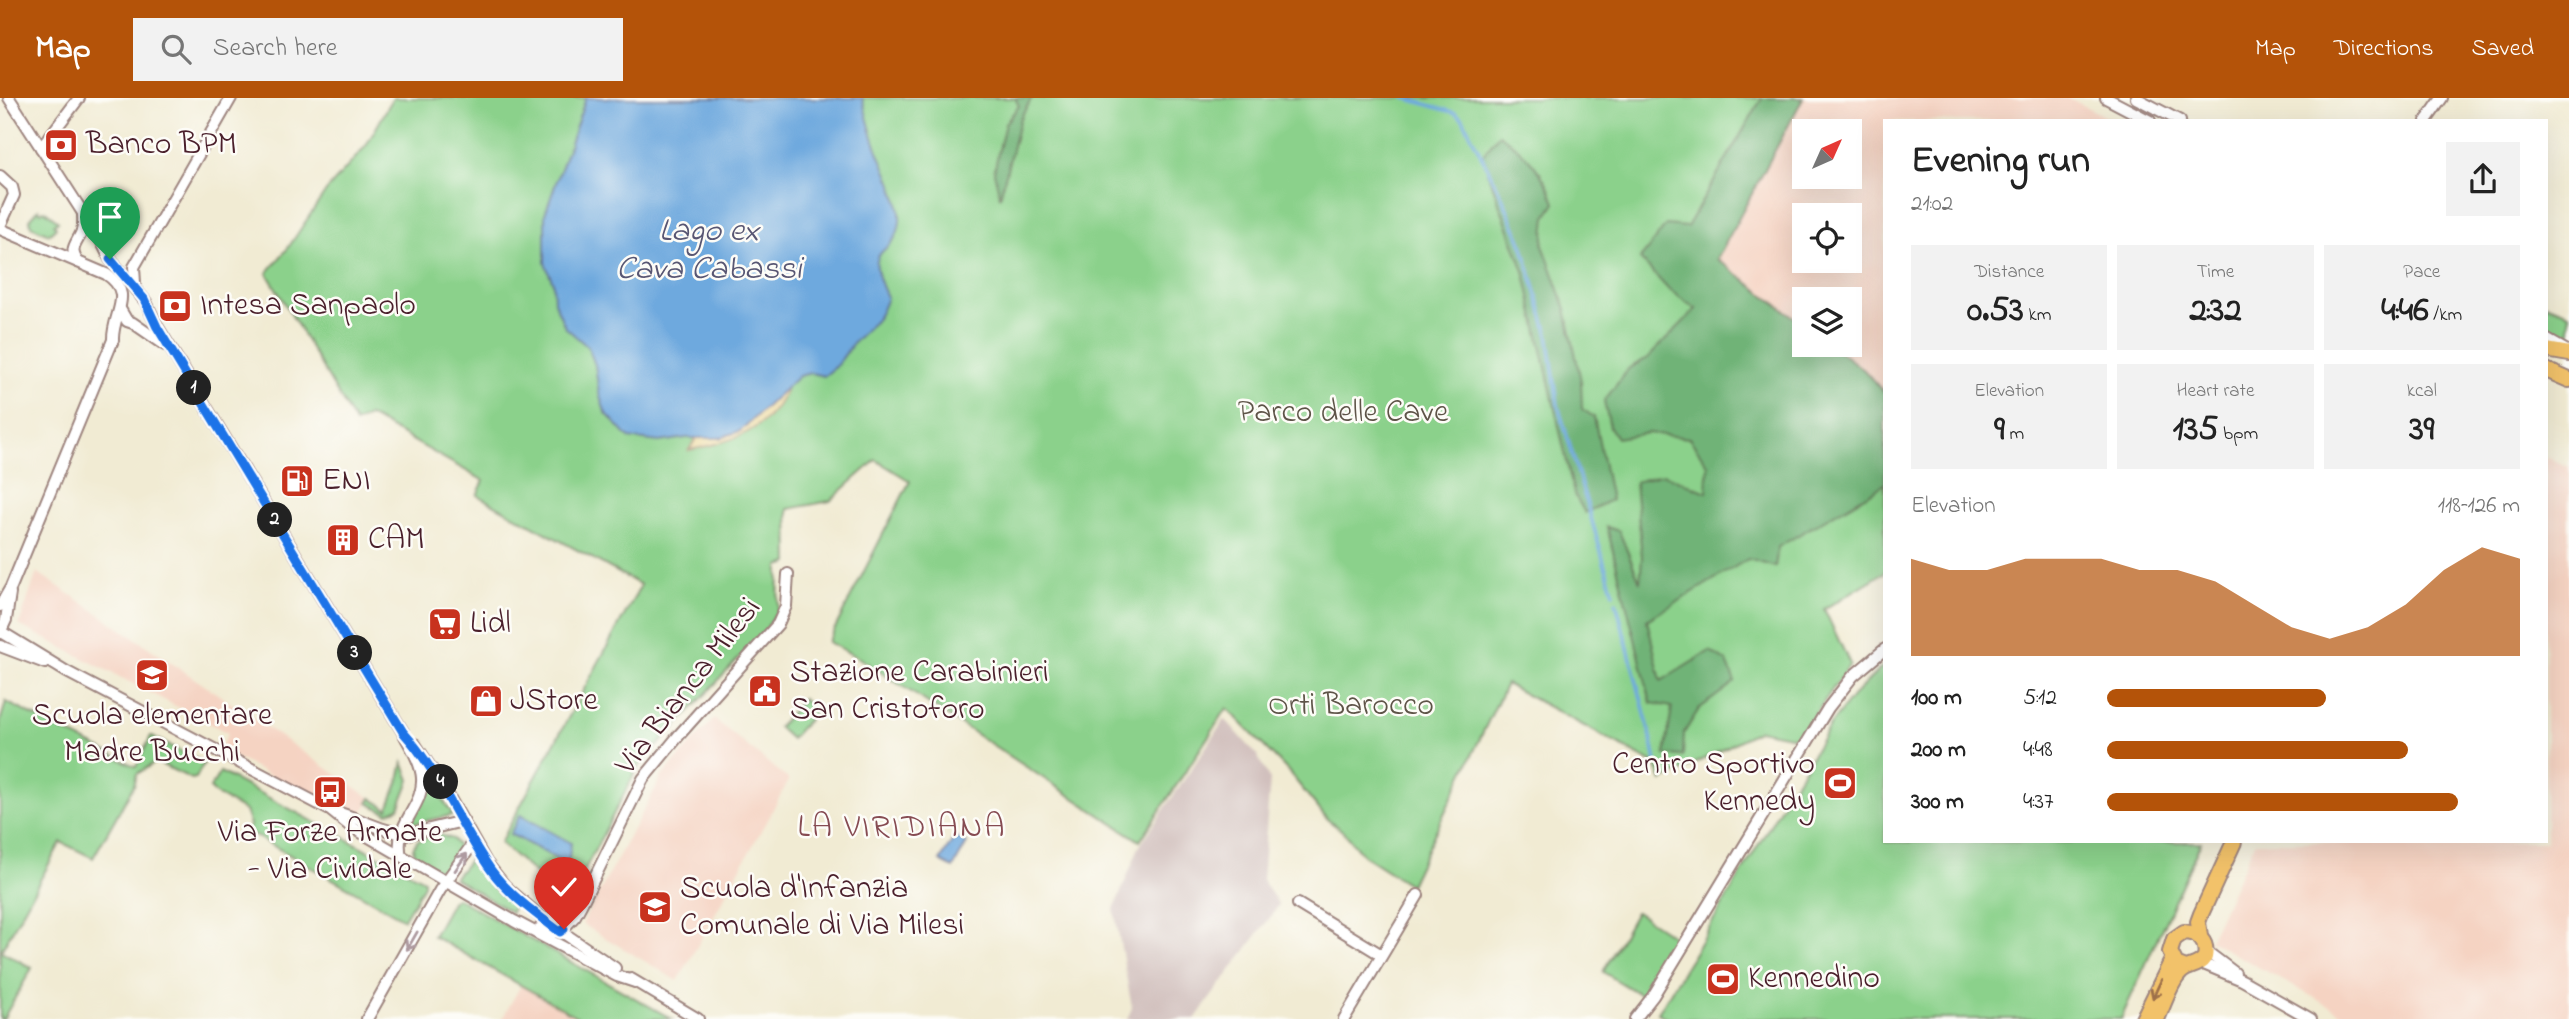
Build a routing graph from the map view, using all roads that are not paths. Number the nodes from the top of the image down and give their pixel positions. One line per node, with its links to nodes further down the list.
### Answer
1 (9, 98): 10 (street)
2 (79, 98): 10 (street)
3 (231, 98): 19 (street)
4 (2106, 98): 7 (street)
5 (2136, 98): 8 (street)
6 (2442, 98): 9 (street)
7 (2146, 119)
8 (2176, 119)
9 (2427, 119)
10 (41, 148): 12 (street)
11 (0, 176): 13 (street)
12 (83, 213): 14 (street); 15 (street)
13 (0, 228): 16 (street)
14 (76, 241): 15 (street); 16 (street); 17 (street)
15 (104, 244): 17 (street); 18 (street)
16 (52, 252): 17 (street)
17 (82, 264): 22 (street)
18 (117, 265): 19 (street); 20 (street)
19 (134, 267): 20 (street)
20 (136, 289): 21 (street)
21 (146, 304): 22 (street); 23 (street); 26 (street)
22 (120, 306): 23 (street); 24 (street)
23 (132, 323): 24 (street); 26 (street)
24 (113, 340): 32 (street)
25 (2548, 340): 28 (street)
26 (170, 348): 38 (street)
27 (2548, 350): 28 (main road)
28 (2569, 353)
29 (2548, 371): 30 (main road)
30 (2569, 377)
31 (788, 574): 49 (street, Via Bianca Milesi)
32 (11, 587): 33 (street); 34 (street)
33 (0, 606)
34 (0, 632): 37 (street)
35 (0, 646): 37 (street)
36 (1883, 651): 62 (street)
37 (67, 672): 39 (street)
38 (403, 732): 40 (street); 41 (street)
39 (330, 810): 41 (street); 45 (street)
40 (463, 821): 41 (street); 42 (street)
41 (400, 833): 45 (street)
42 (474, 842): 46 (street, one-way to 42); 50 (street)
43 (2224, 843): 53 (main road)
44 (2234, 843): 54 (main road)
45 (401, 856): 46 (street)
46 (446, 882): 51 (street); 59 (street, one-way to 59)
47 (1418, 895): 55 (street)
48 (1298, 904): 55 (street)
49 (581, 905): 50 (street); 52 (street, Via Bianca Milesi)
50 (542, 919): 52 (street)
51 (514, 922): 52 (street); 58 (street)
52 (560, 932): 58 (street)
53 (2184, 932): 54 (main road); 56 (main road)
54 (2200, 936): 57 (main road)
55 (1380, 954): 61 (street)
56 (2172, 960): 57 (main road); 63 (main road, one-way to 63)
57 (2198, 961): 64 (main road); 65 (street)
58 (635, 982): 60 (street)
59 (367, 1019)
60 (698, 1019)
61 (1344, 1019)
62 (1635, 1019)
63 (2143, 1019)
64 (2157, 1019)
65 (2311, 1019)

